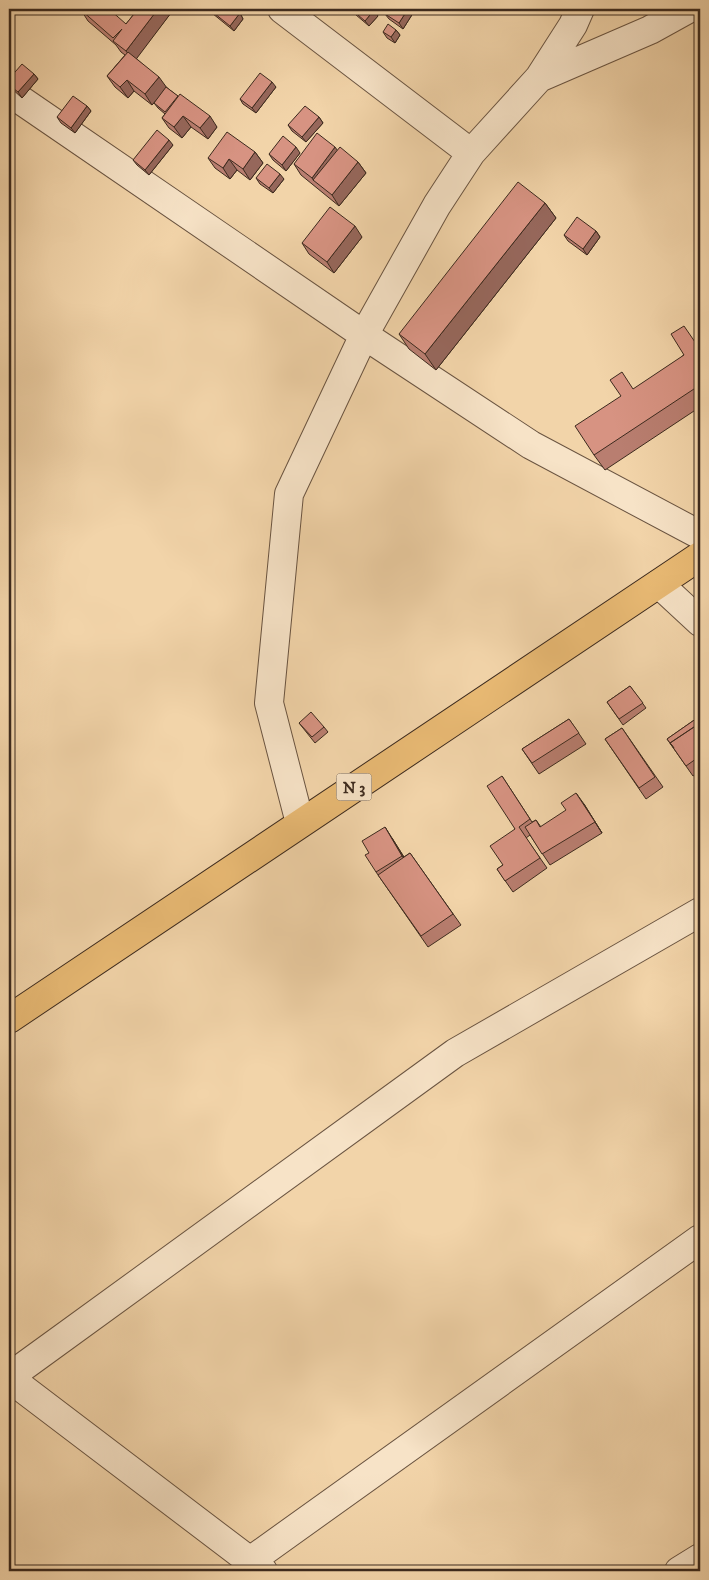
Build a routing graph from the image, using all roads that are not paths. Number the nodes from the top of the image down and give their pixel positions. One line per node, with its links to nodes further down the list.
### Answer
1 (282, 9): 6 (street)
2 (580, 9): 4 (street)
3 (688, 9): 4 (street)
4 (539, 78): 6 (street)
5 (9, 92): 7 (street)
6 (472, 153): 7 (street)
7 (364, 335): 8 (street); 12 (street)
8 (700, 535)
9 (700, 556): 10 (main road, N 3)
10 (659, 584): 11 (street); 12 (main road, N 3)
11 (700, 622)
12 (300, 823): 14 (main road, N 3)
13 (700, 912): 16 (street)
14 (9, 1019)
15 (700, 1239): 18 (street)
16 (9, 1378): 18 (street)
17 (700, 1558): 19 (street)
18 (256, 1566)
19 (679, 1571)

